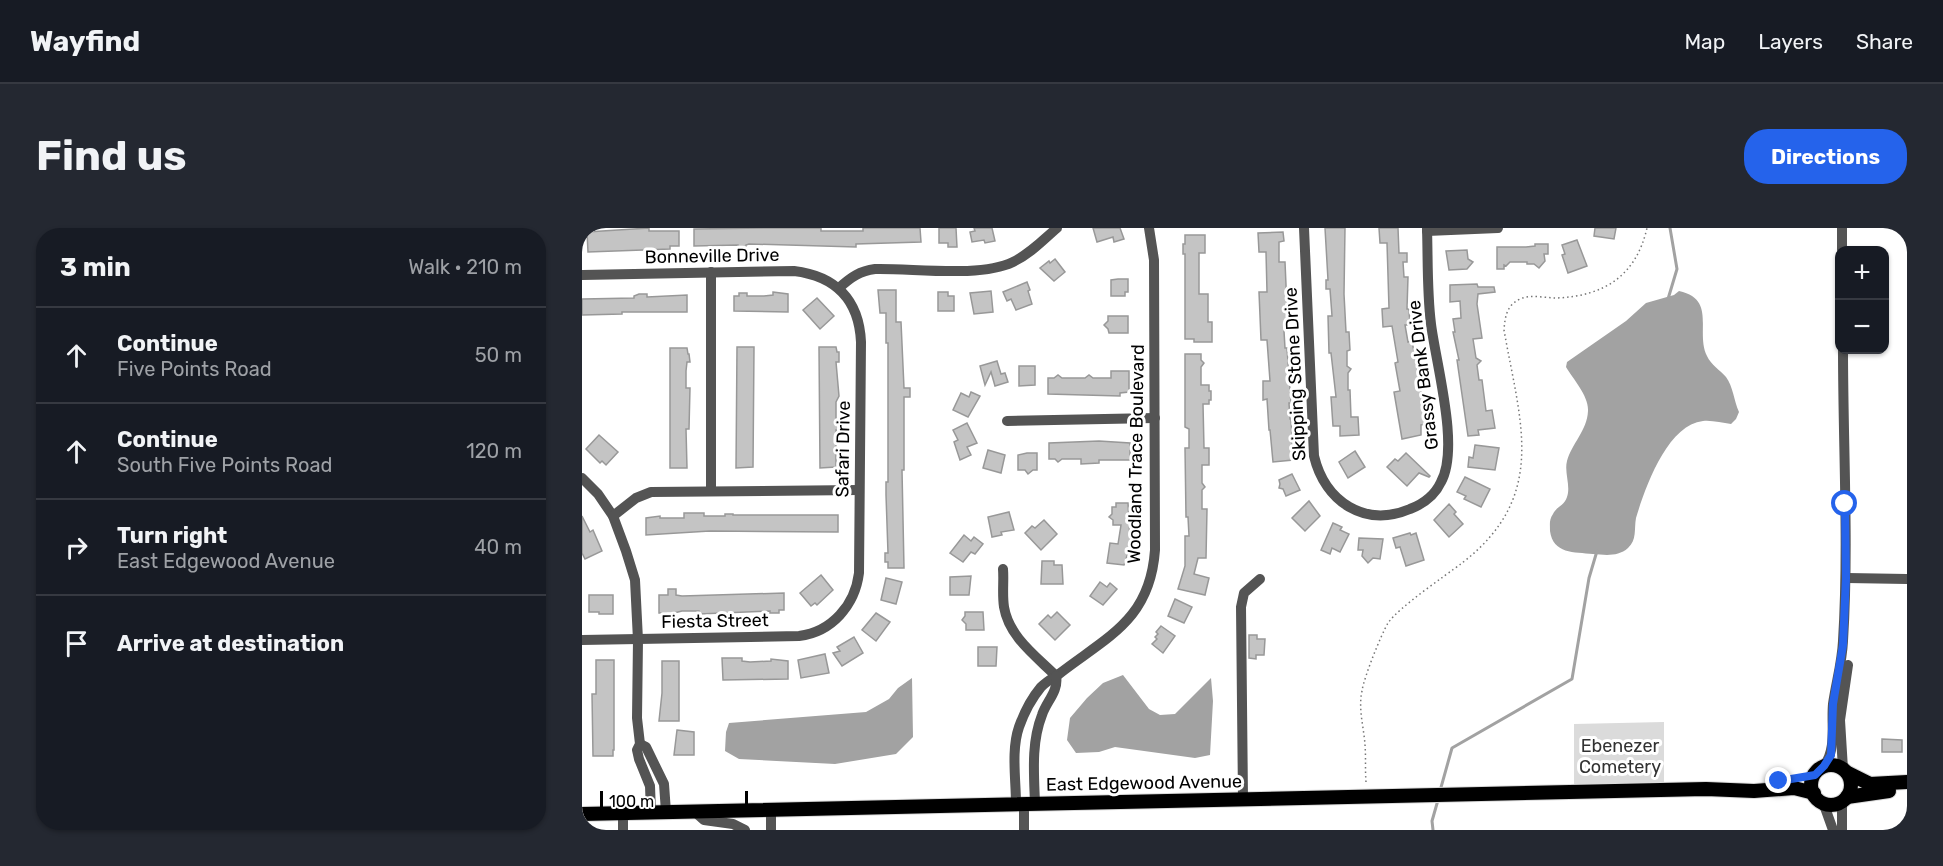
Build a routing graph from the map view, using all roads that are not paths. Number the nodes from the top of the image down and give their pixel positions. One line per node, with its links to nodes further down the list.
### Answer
1 (1057, 228): 10 (street)
2 (1149, 228): 12 (street, Woodland Trace Boulevard)
3 (1304, 228): 18 (street, Skipping Stone Drive)
4 (1498, 228): 6 (street)
5 (1842, 228): 7 (street)
6 (1427, 230): 18 (street, Grassy Bank Drive)
7 (1842, 246)
8 (711, 272): 9 (street, Bonneville Drive); 10 (street, Bonneville Drive); 16 (street)
9 (582, 275)
10 (839, 288): 15 (street, Safari Drive)
11 (1843, 354): 20 (street)
12 (1155, 418): 13 (street); 26 (street, Woodland Trace Boulevard)
13 (1007, 421)
14 (582, 478): 17 (street)
15 (859, 490): 16 (street); 23 (street, Safari Drive)
16 (711, 491): 17 (street)
17 (613, 516): 25 (street)
18 (1383, 516)
19 (1004, 569): 26 (street)
20 (1846, 578): 22 (street); 28 (street); 29 (street)
21 (1260, 579): 34 (street)
22 (1907, 579)
23 (842, 613): 25 (street, Fiesta Street)
24 (582, 640): 25 (street, Fiesta Street)
25 (638, 640): 27 (street)
26 (1056, 676): 36 (street); 36 (street, Woodland Trace Boulevard)
27 (640, 744): 39 (street); 40 (street)
28 (1820, 770): 29 (main road); 31 (main road, East Edgewood Avenue); 33 (main road)
29 (1845, 771): 30 (main road); 35 (main road)
30 (1907, 782)
31 (1706, 789): 33 (main road, East Edgewood Avenue); 34 (main road, East Edgewood Avenue)
32 (1907, 790): 35 (main road)
33 (1818, 798): 35 (main road); 47 (street)
34 (1243, 799): 36 (main road, East Edgewood Avenue)
35 (1844, 800): 48 (street)
36 (1025, 804): 37 (main road, East Edgewood Avenue); 46 (street)
37 (771, 809): 38 (main road, East Edgewood Avenue); 45 (street)
38 (694, 811): 40 (main road, East Edgewood Avenue); 44 (street)
39 (651, 812): 40 (main road, East Edgewood Avenue); 41 (main road, East Edgewood Avenue)
40 (666, 812)
41 (623, 813): 42 (main road, East Edgewood Avenue); 43 (street)
42 (582, 814)
43 (623, 830)
44 (745, 830)
45 (771, 830)
46 (1024, 830)
47 (1833, 830)
48 (1842, 830)

